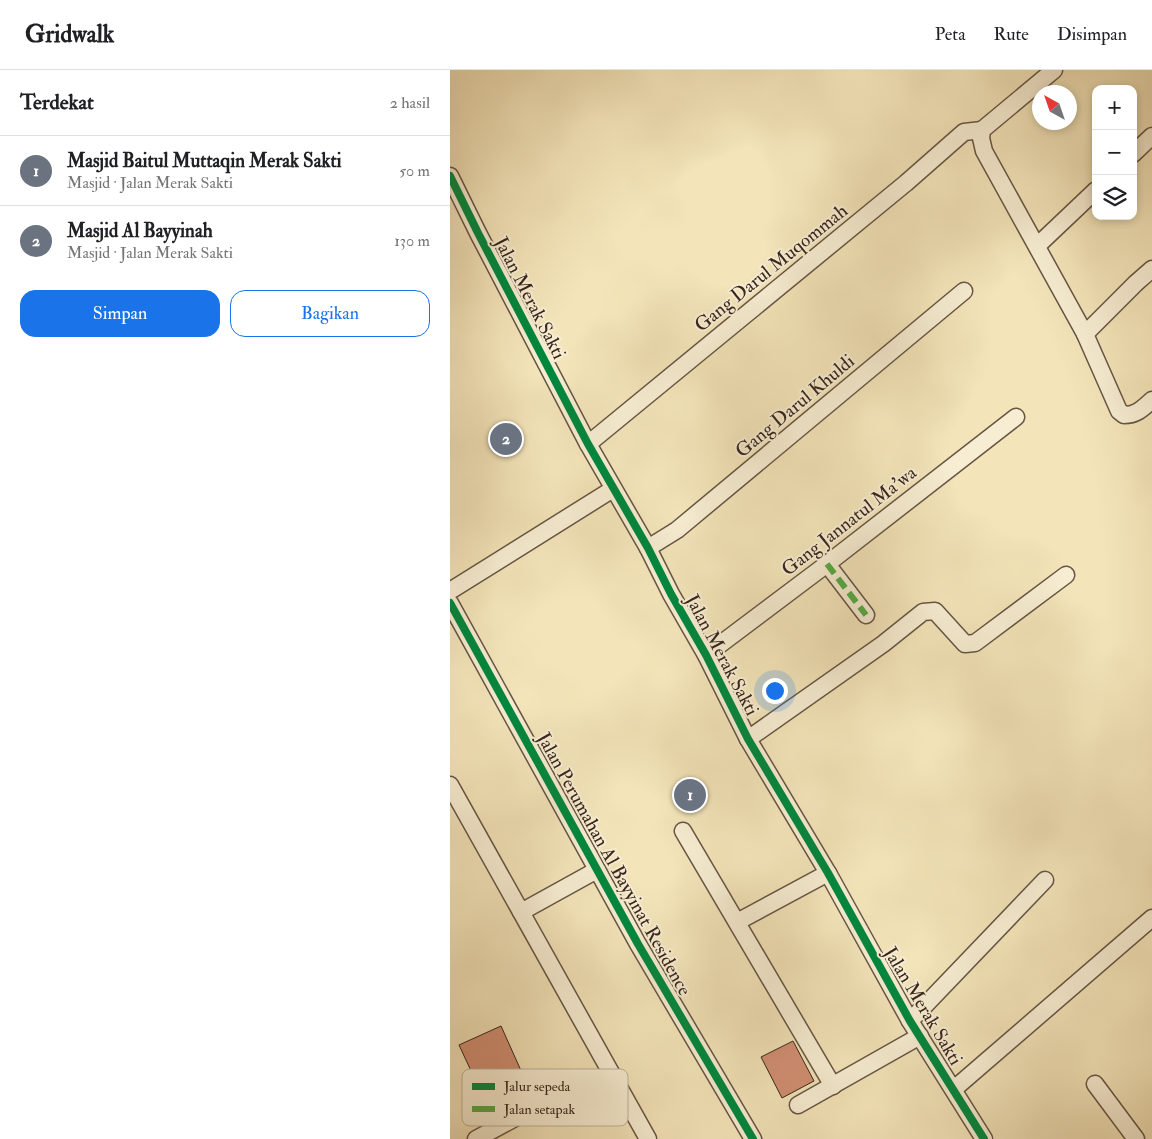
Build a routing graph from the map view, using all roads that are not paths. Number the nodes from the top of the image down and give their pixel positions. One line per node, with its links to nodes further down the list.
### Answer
1 (1054, 70): 2 (street)
2 (982, 130): 7 (street); 13 (street, Gang Darul Muqommah)
3 (1152, 136): 4 (street)
4 (1137, 150)
5 (450, 176): 13 (street, Jalan Merak Sakti)
6 (1092, 194): 7 (street)
7 (1037, 246): 10 (street)
8 (1152, 269): 10 (street)
9 (964, 291): 15 (street, Gang Darul Khuldi)
10 (1085, 334): 11 (street)
11 (1152, 400)
12 (1016, 416): 16 (street, Gang Jannatul Ma'wa)
13 (588, 444): 14 (street, Jalan Merak Sakti)
14 (613, 489): 15 (street, Jalan Merak Sakti); 18 (street)
15 (648, 548): 21 (street, Jalan Merak Sakti)
16 (827, 564): 20 (street); 21 (street, Gang Jannatul Ma'wa)
17 (1066, 575): 22 (street)
18 (450, 591)
19 (450, 603): 25 (street, Jalan Perumahan Al Bayyinat Residence)
20 (866, 615)
21 (706, 655): 22 (street, Jalan Merak Sakti)
22 (748, 739): 26 (street, Jalan Merak Sakti)
23 (450, 785): 28 (street)
24 (684, 831): 30 (street)
25 (597, 870): 28 (street); 42 (street, Jalan Perumahan Al Bayyinat Residence)
26 (828, 873): 30 (street); 31 (street, Jalan Merak Sakti)
27 (1045, 880): 31 (street)
28 (521, 912): 33 (street)
29 (1152, 918): 36 (street)
30 (737, 922): 35 (street)
31 (910, 1021): 32 (street, Jalan Merak Sakti)
32 (920, 1036): 35 (street); 36 (street, Jalan Merak Sakti)
33 (609, 1069)
34 (1095, 1084): 44 (street)
35 (833, 1086): 38 (street)
36 (954, 1089): 43 (street, Jalan Merak Sakti)
37 (628, 1103): 41 (street)
38 (798, 1104)
39 (500, 1126): 40 (street)
40 (476, 1139)
41 (648, 1139)
42 (753, 1139)
43 (984, 1139)
44 (1136, 1139)

